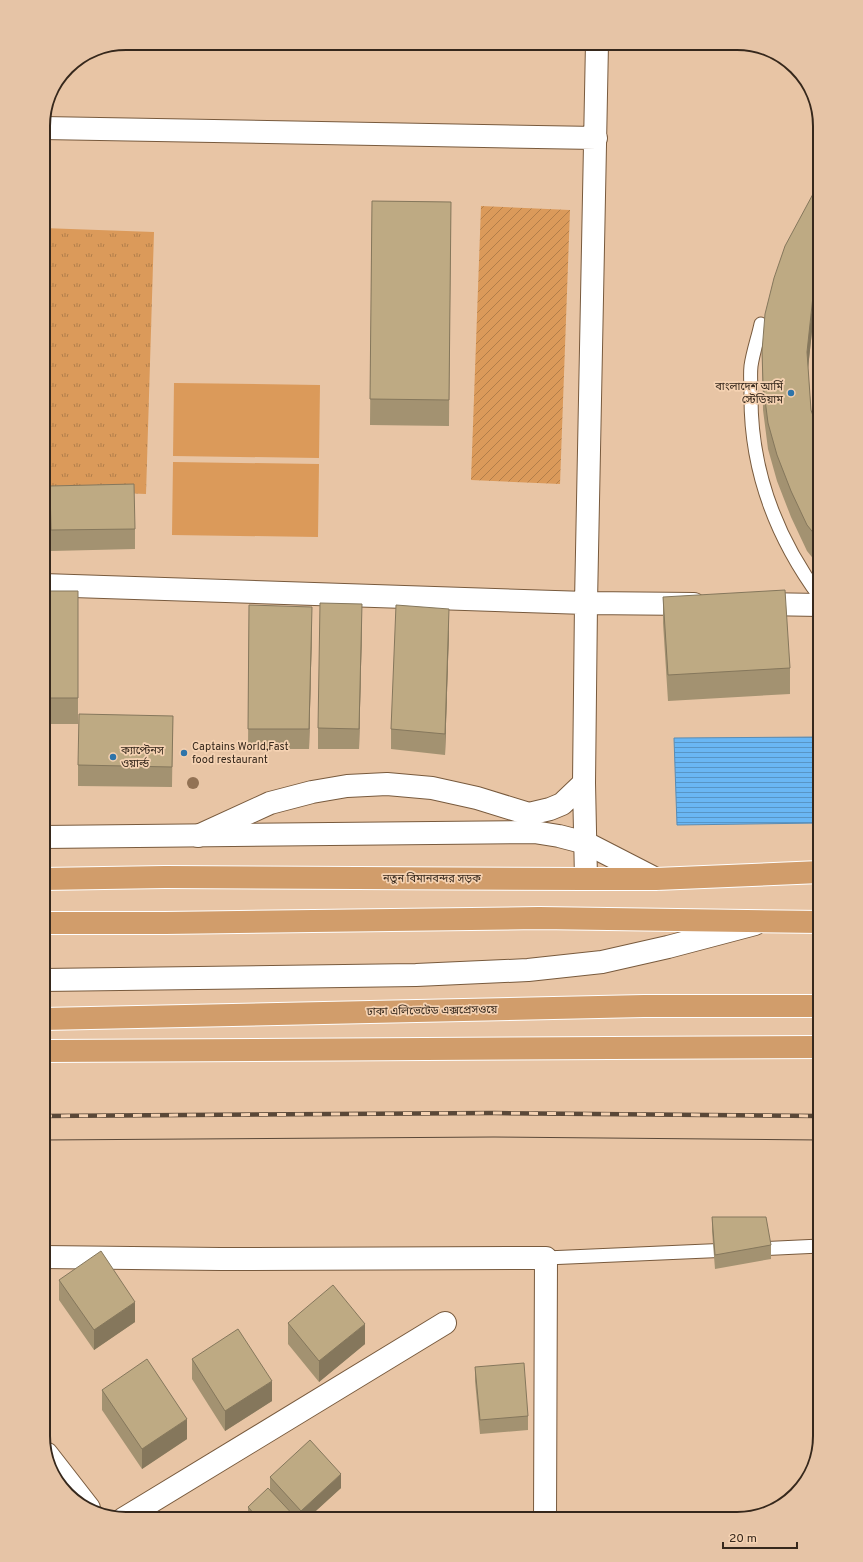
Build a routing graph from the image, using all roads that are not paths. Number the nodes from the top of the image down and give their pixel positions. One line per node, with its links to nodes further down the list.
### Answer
1 (597, 50): 3 (street)
2 (50, 128): 3 (street)
3 (596, 138): 7 (street)
4 (761, 324): 6 (lane)
5 (50, 585): 7 (street)
6 (813, 587)
7 (586, 603): 8 (street); 11 (street)
8 (711, 604)
9 (734, 604): 10 (street)
10 (813, 605)
11 (584, 783): 12 (street); 15 (street)
12 (529, 814): 13 (street); 15 (street)
13 (198, 836): 14 (street); 15 (street)
14 (50, 837)
15 (586, 843): 18 (street); 19 (street)
16 (813, 872): 19 (highway, নতুন বিমানবন্দর সড়ক)
17 (50, 879): 18 (highway, নতুন বিমানবন্দর সড়ক)
18 (586, 879): 19 (highway, নতুন বিমানবন্দর সড়ক)
19 (656, 879)
20 (760, 922): 21 (highway); 22 (highway); 23 (street)
21 (813, 922)
22 (50, 923)
23 (50, 980)
24 (813, 1006): 25 (highway, ঢাকা এলিভেটেড এক্সপ্রেসওয়ে)
25 (50, 1019)
26 (813, 1047): 27 (highway)
27 (50, 1051)
28 (813, 1246): 30 (lane)
29 (50, 1257): 30 (street)
30 (546, 1258): 35 (street)
31 (445, 1323): 34 (street)
32 (57, 1467): 33 (street)
33 (77, 1494)
34 (134, 1512)
35 (545, 1512)

